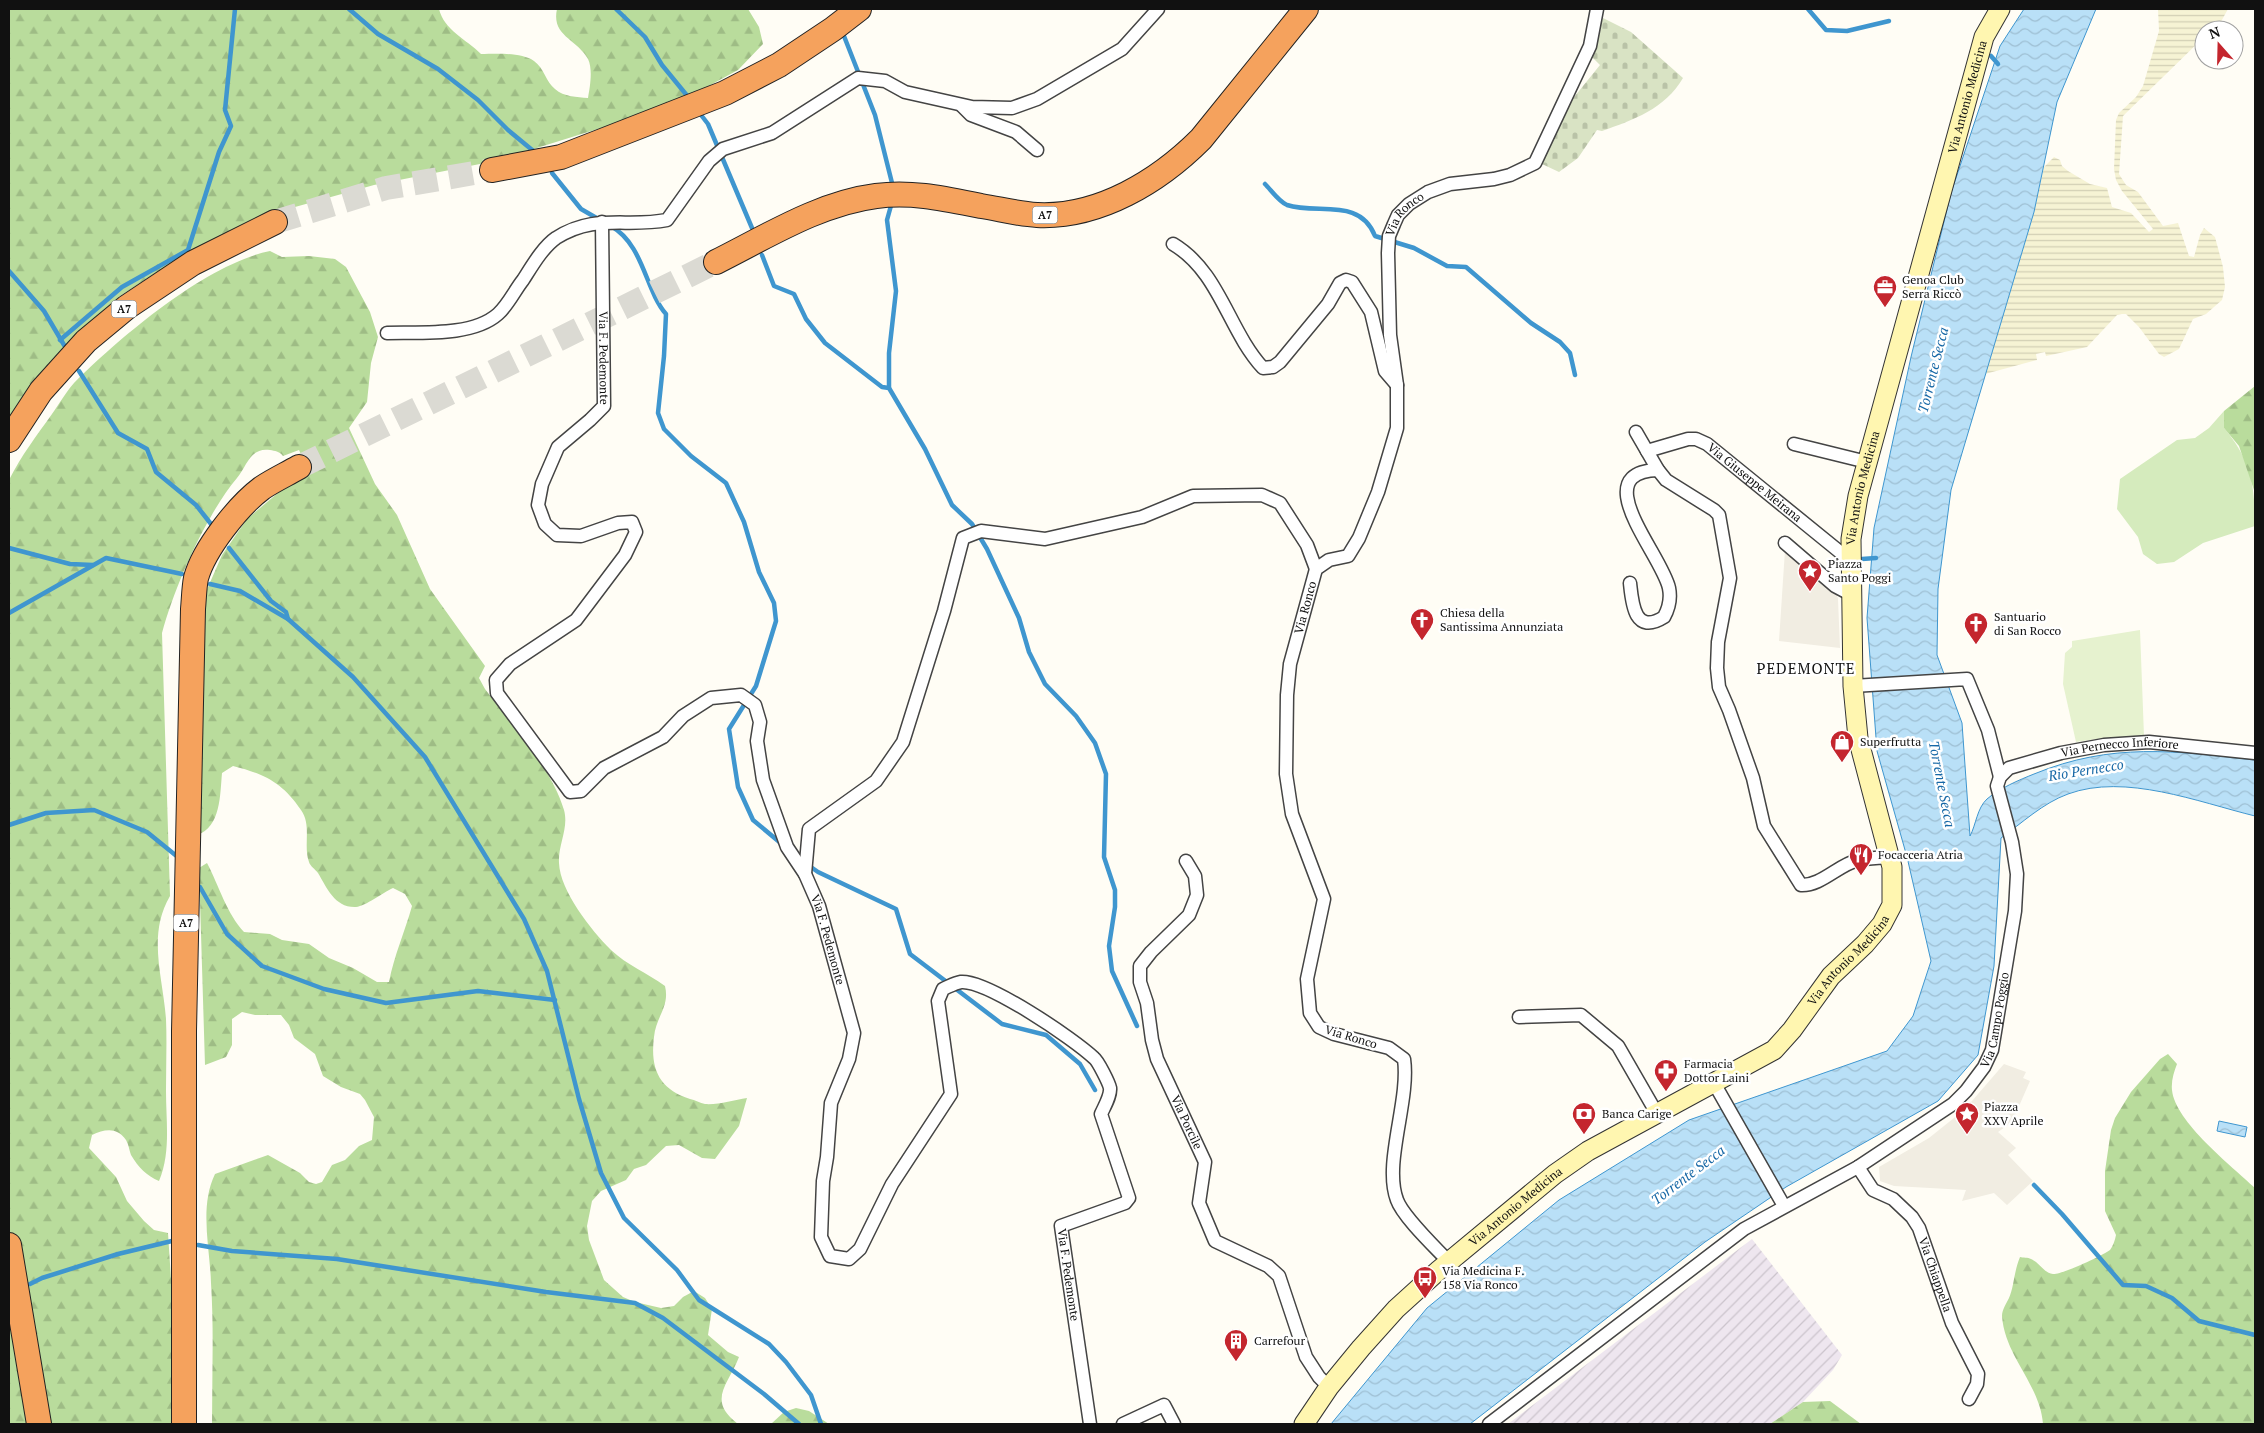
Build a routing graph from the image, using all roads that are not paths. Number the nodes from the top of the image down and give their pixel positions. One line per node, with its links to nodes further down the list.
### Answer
1 (858, 9): 8 (highway)
2 (1158, 9): 6 (street)
3 (1306, 9): 12 (highway, A7)
4 (1597, 9): 14 (street, Via Ronco)
5 (2000, 9): 19 (main road, Via Antonio Medicina)
6 (961, 105): 7 (street); 10 (street)
7 (1037, 150)
8 (492, 170)
9 (275, 222): 16 (highway, A7)
10 (602, 222): 13 (street); 32 (street, Via F. Pedemonte)
11 (1172, 244): 14 (street)
12 (716, 262)
13 (387, 333)
14 (1397, 386): 24 (street, Via Ronco)
15 (1636, 432): 18 (street)
16 (9, 440)
17 (1794, 444): 19 (street)
18 (1647, 451): 21 (street); 23 (street, Via Giuseppe Meirana)
19 (1867, 462): 23 (main road, Via Antonio Medicina)
20 (299, 467): 43 (highway, A7)
21 (1658, 470): 25 (street); 30 (street)
22 (1785, 543): 26 (street)
23 (1851, 561): 26 (main road, Via Antonio Medicina)
24 (1316, 568): 32 (street); 39 (street, Via Ronco)
25 (1630, 583)
26 (1852, 596): 27 (main road, Via Antonio Medicina)
27 (1857, 685): 29 (street, Via Campo Poggio); 30 (main road, Via Antonio Medicina)
28 (2255, 753): 29 (street, Via Pernecco Inferiore)
29 (1999, 782): 36 (street, Via Campo Poggio)
30 (1889, 857): 34 (main road, Via Antonio Medicina)
31 (1186, 861): 40 (street, Via Porcile)
32 (805, 874): 44 (street, Via F. Pedemonte)
33 (1519, 1017): 35 (street)
34 (1718, 1090): 35 (main road, Via Antonio Medicina); 37 (street)
35 (1656, 1112): 39 (main road, Via Antonio Medicina)
36 (1858, 1167): 37 (street, Via Campo Poggio); 41 (street, Via Chiappella)
37 (1782, 1202): 48 (street, Via Campo Poggio)
38 (9, 1244): 42 (highway)
39 (1449, 1262): 40 (main road, Via Antonio Medicina)
40 (1329, 1388): 47 (main road, Via Antonio Medicina)
41 (1969, 1399)
42 (38, 1424)
43 (184, 1424)
44 (1090, 1424)
45 (1123, 1424): 46 (street)
46 (1174, 1424)
47 (1304, 1424)
48 (1489, 1424)

